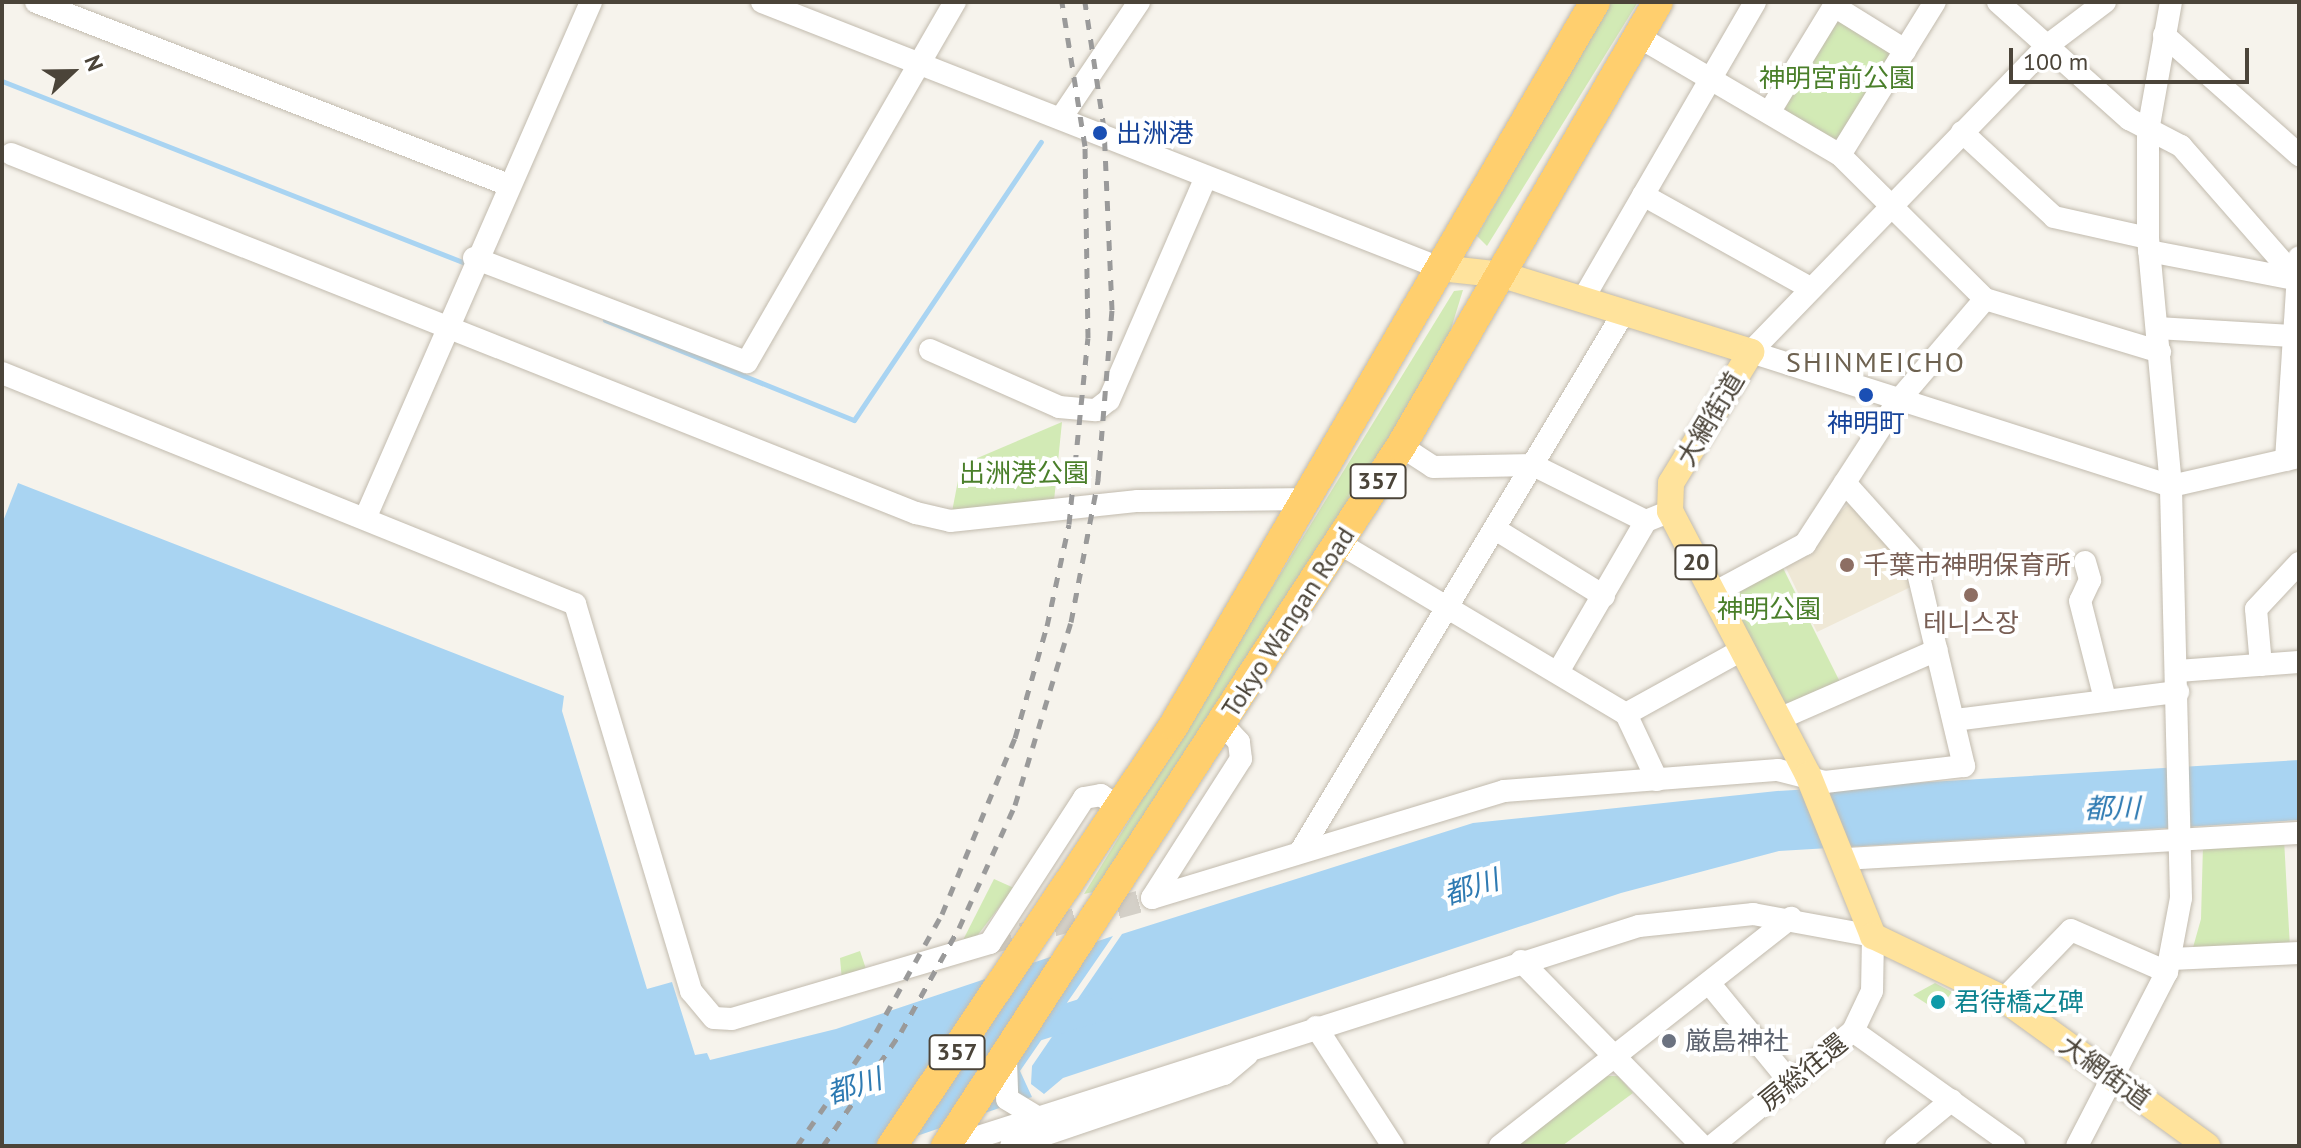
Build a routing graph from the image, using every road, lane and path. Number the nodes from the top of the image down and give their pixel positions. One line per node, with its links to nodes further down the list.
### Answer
1 (36, 2): 27 (street)
2 (591, 2): 27 (street)
3 (762, 2): 17 (street)
4 (955, 2): 17 (street)
5 (1139, 2): 20 (street)
6 (1595, 2): 32 (highway, Tokyo Wangan Road / 357)
7 (1658, 2): 14 (highway, Tokyo Wangan Road / 357)
8 (1755, 2): 18 (street)
9 (1935, 2): 16 (street)
10 (1998, 2): 15 (street)
11 (2105, 2): 15 (street)
12 (2171, 2): 13 (street)
13 (2164, 35): 21 (street); 25 (street)
14 (1639, 37): 18 (street); 34 (highway, Tokyo Wangan Road / 357)
15 (2048, 45): 21 (street); 22 (street)
16 (1905, 50): 19 (street); 24 (street)
17 (919, 62): 20 (street); 31 (street)
18 (1713, 75): 19 (street); 28 (street)
19 (1770, 111): 24 (street)
20 (1061, 118): 26 (street)
21 (2148, 131): 30 (street); 33 (street)
22 (1962, 132): 29 (street); 30 (street)
23 (11, 154): 39 (street)
24 (1840, 155): 29 (street)
25 (2299, 155)
26 (1206, 177): 32 (street); 42 (street)
27 (506, 184): 31 (street)
28 (1643, 195): 35 (street); 36 (street)
29 (1889, 204): 35 (street); 37 (street)
30 (2148, 245): 33 (street); 40 (street)
31 (471, 264): 39 (street)
32 (1440, 268): 34 (main road, 大網街道); 52 (highway, Tokyo Wangan Road / 357)
33 (2298, 272): 41 (street)
34 (1503, 275): 36 (main road, 大網街道); 47 (highway, Tokyo Wangan Road / 357)
35 (1810, 288): 43 (street)
36 (1583, 299): 38 (main road, 大網街道)
37 (1985, 299): 44 (street); 46 (street)
38 (1624, 312): 43 (main road, 大網街道); 49 (street)
39 (445, 323): 52 (street); 53 (street)
40 (2157, 328): 41 (street); 44 (street)
41 (2292, 336): 48 (street)
42 (930, 350)
43 (1751, 352): 46 (street); 54 (main road, 大網街道 / 20)
44 (2160, 352): 51 (street)
45 (2, 373): 53 (street)
46 (1898, 401): 50 (street); 51 (street)
47 (1401, 446): 49 (street); 56 (highway, Tokyo Wangan Road / 357)
48 (2292, 459): 51 (street)
49 (1533, 465): 54 (street); 55 (street)
50 (1845, 483): 59 (street); 63 (street)
51 (2171, 486): 67 (street)
52 (1310, 499): 75 (highway, Tokyo Wangan Road / 357)
53 (367, 514): 75 (street)
54 (1658, 516): 59 (main road, 20); 60 (street)
55 (1495, 529): 60 (street); 61 (street)
56 (1339, 543): 61 (street); 72 (highway, Tokyo Wangan Road / 357)
57 (2085, 562): 68 (street)
58 (2299, 563): 65 (street)
59 (1712, 594): 62 (main road, 20)
60 (1604, 596): 66 (street)
61 (1447, 606): 66 (street); 78 (street)
62 (1742, 650): 69 (street); 70 (main road, 20)
63 (1937, 650): 70 (street); 71 (street)
64 (2299, 662): 65 (street)
65 (2261, 665): 67 (street)
66 (1558, 672): 69 (street)
67 (2178, 682): 68 (street); 77 (street)
68 (2105, 699): 71 (street)
69 (1626, 714): 74 (street)
70 (1779, 719): 73 (main road, 20)
71 (1955, 720): 73 (street)
72 (1223, 725): 78 (street); 91 (highway, Tokyo Wangan Road / 357)
73 (1808, 775): 74 (street); 79 (main road, 20)
74 (1657, 780): 78 (street)
75 (1121, 809): 98 (highway, Tokyo Wangan Road / 357)
76 (2299, 833): 77 (street)
77 (2182, 839): 79 (street); 84 (street)
78 (1302, 849)
79 (1845, 859): 81 (main road, 20)
80 (1791, 918): 81 (street); 83 (street); 85 (street)
81 (1873, 936): 86 (main road, 大網街道); 88 (street, 房総往還)
82 (2299, 953): 84 (street)
83 (1521, 961): 87 (street); 90 (street)
84 (2170, 965): 86 (street); 92 (street)
85 (1709, 983): 90 (street); 93 (street)
86 (2004, 999): 92 (main road, 大網街道)
87 (1316, 1027): 89 (street); 100 (street)
88 (1853, 1031): 93 (street, 房総往還); 94 (street)
89 (1261, 1044): 95 (street); 99 (street)
90 (1614, 1058): 101 (street); 102 (street)
91 (1006, 1061): 95 (street); 96 (highway, Tokyo Wangan Road / 357)
92 (2113, 1079): 105 (street); 106 (main road, 大網街道)
93 (1790, 1082): 103 (street, 房総往還)
94 (1952, 1100): 97 (street); 104 (street)
95 (1039, 1118): 96 (street)
96 (953, 1138)
97 (1999, 1142)
98 (893, 1144)
99 (1011, 1146)
100 (1393, 1146)
101 (1500, 1146)
102 (1702, 1146)
103 (1712, 1146)
104 (1896, 1146)
105 (2077, 1146)
106 (2207, 1146)

